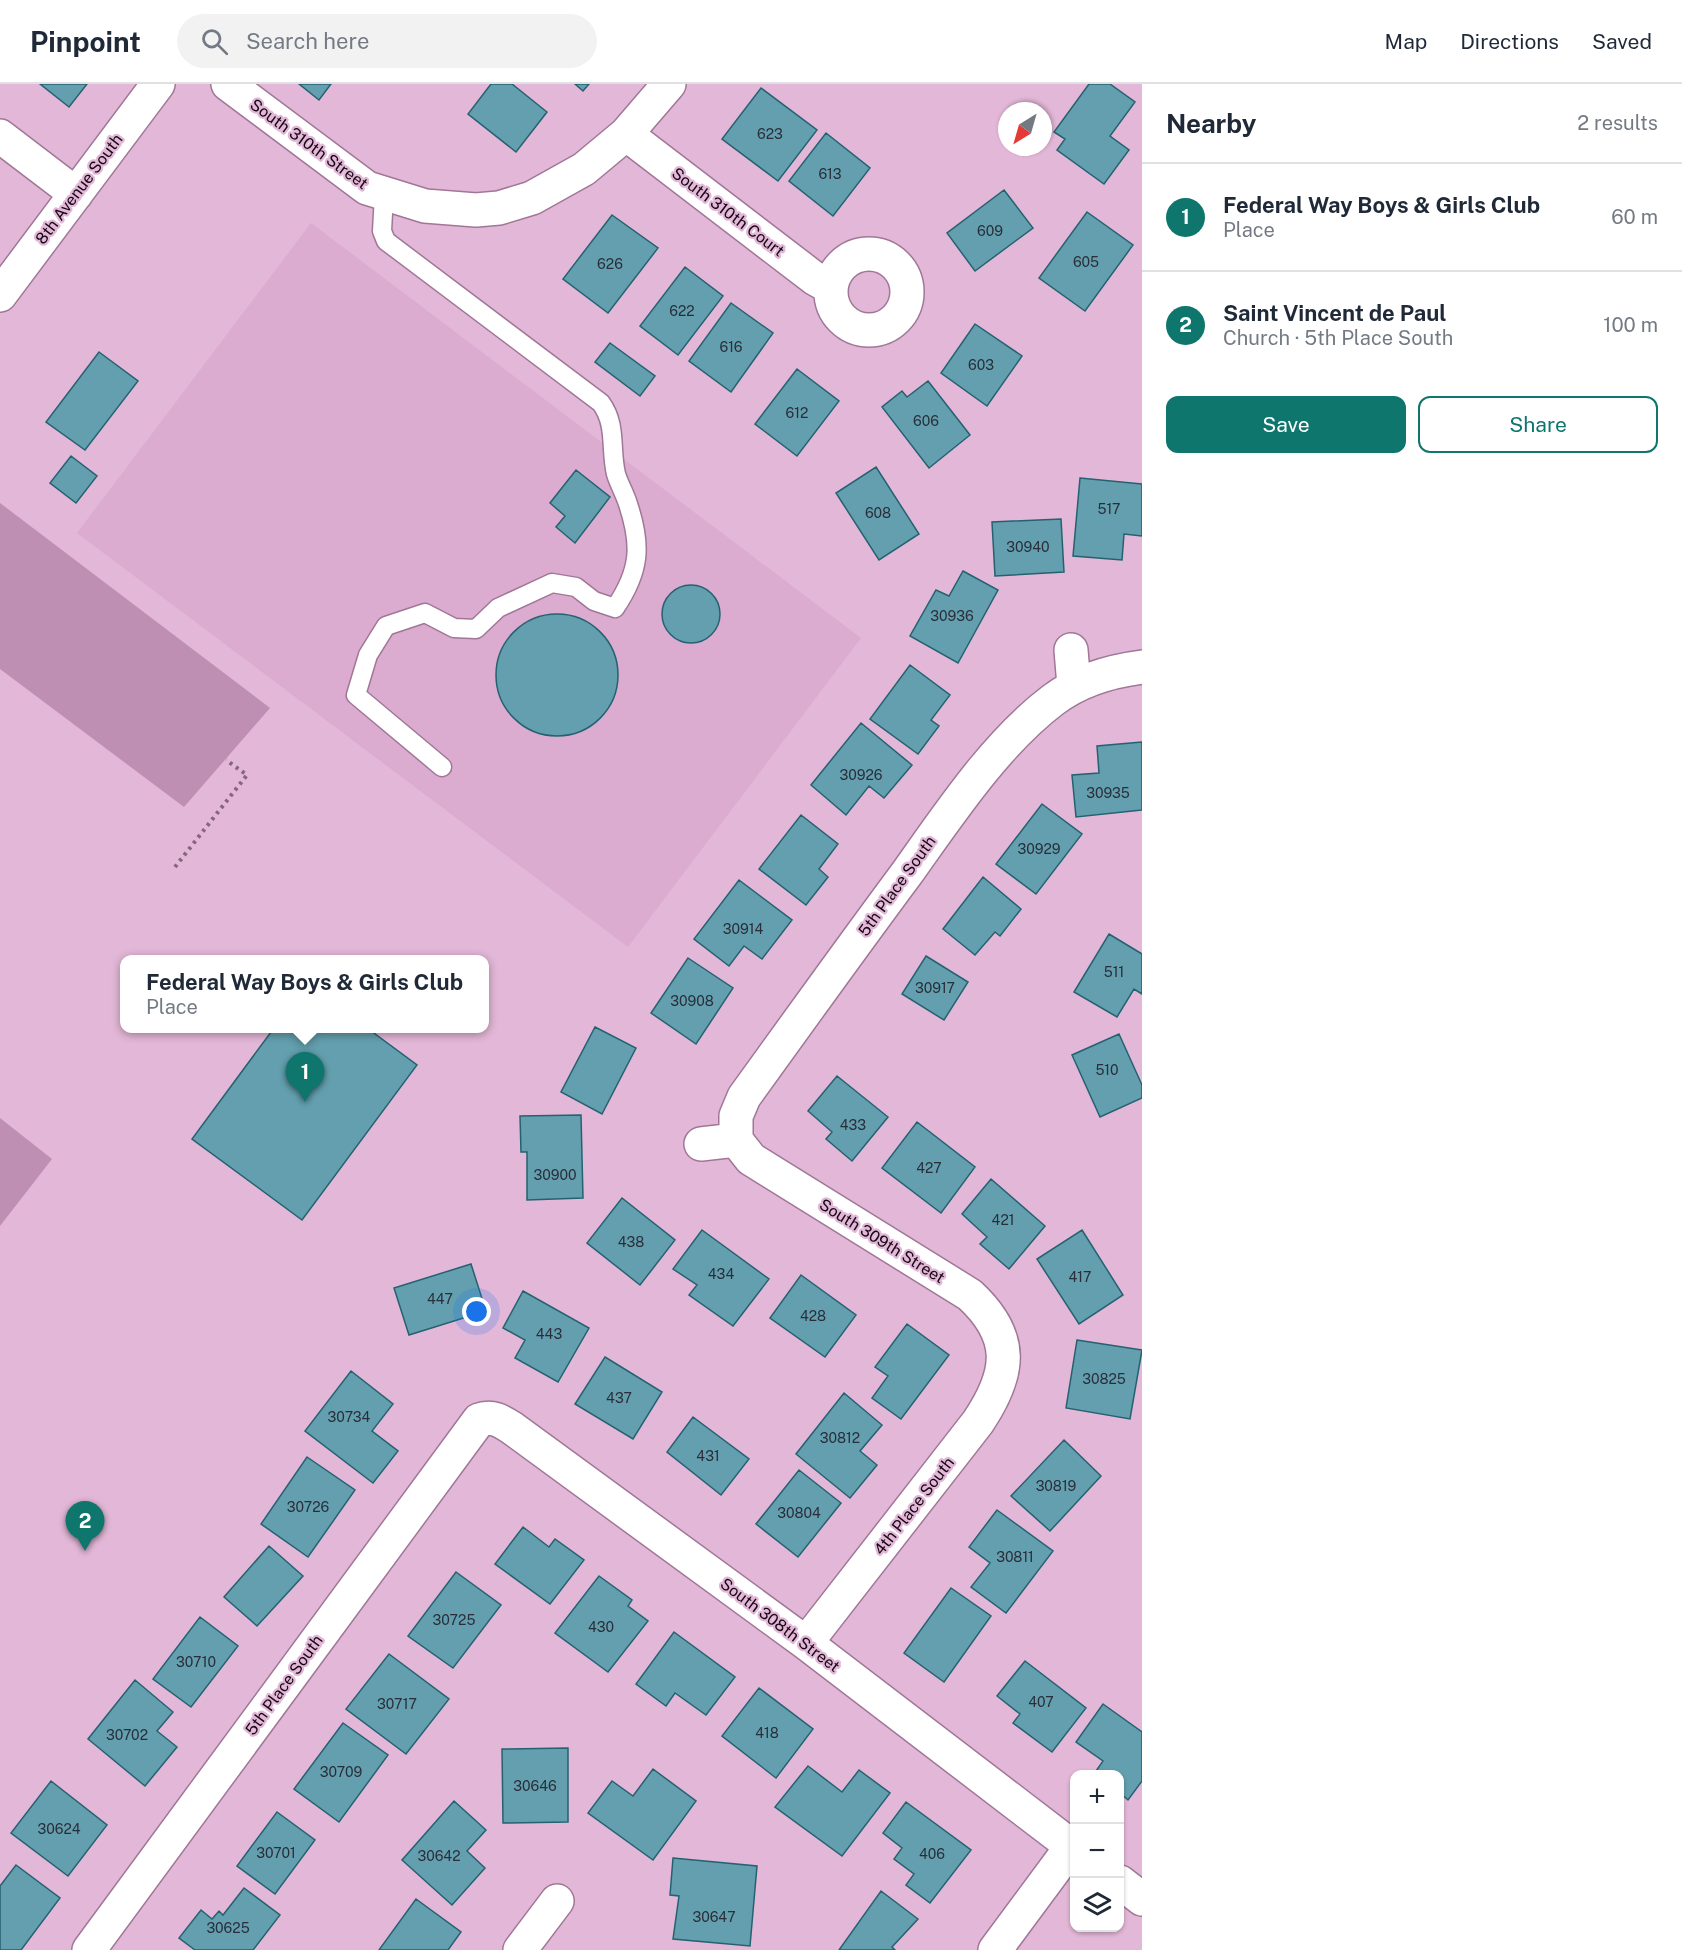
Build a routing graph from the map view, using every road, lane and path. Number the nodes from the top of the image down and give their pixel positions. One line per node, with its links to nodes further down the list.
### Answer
1 (158, 84): 6 (street, 8th Avenue South)
2 (228, 84): 7 (street, South 310th Street)
3 (669, 84): 4 (street, South 310th Street)
4 (626, 134): 7 (street, South 310th Street); 8 (street, South 310th Court)
5 (0, 136): 6 (street)
6 (76, 194): 9 (street, 8th Avenue South)
7 (384, 195): 14 (lane)
8 (830, 287)
9 (0, 295)
10 (1071, 651): 12 (street)
11 (1142, 667): 12 (street, 5th Place South)
12 (1074, 686): 16 (street, 5th Place South)
13 (226, 760): 15 (path)
14 (442, 768)
15 (175, 867)
16 (736, 1140): 17 (street); 18 (street, South 309th Street)
17 (701, 1144)
18 (1004, 1359): 20 (street, 4th Place South)
19 (479, 1420): 20 (street, South 308th Street); 26 (street, 5th Place South)
20 (806, 1643): 21 (street, South 308th Street)
21 (1070, 1845)
22 (1070, 1851): 28 (street)
23 (1124, 1886): 24 (street)
24 (1142, 1899)
25 (557, 1901): 27 (street)
26 (89, 1950)
27 (520, 1950)
28 (995, 1950)

